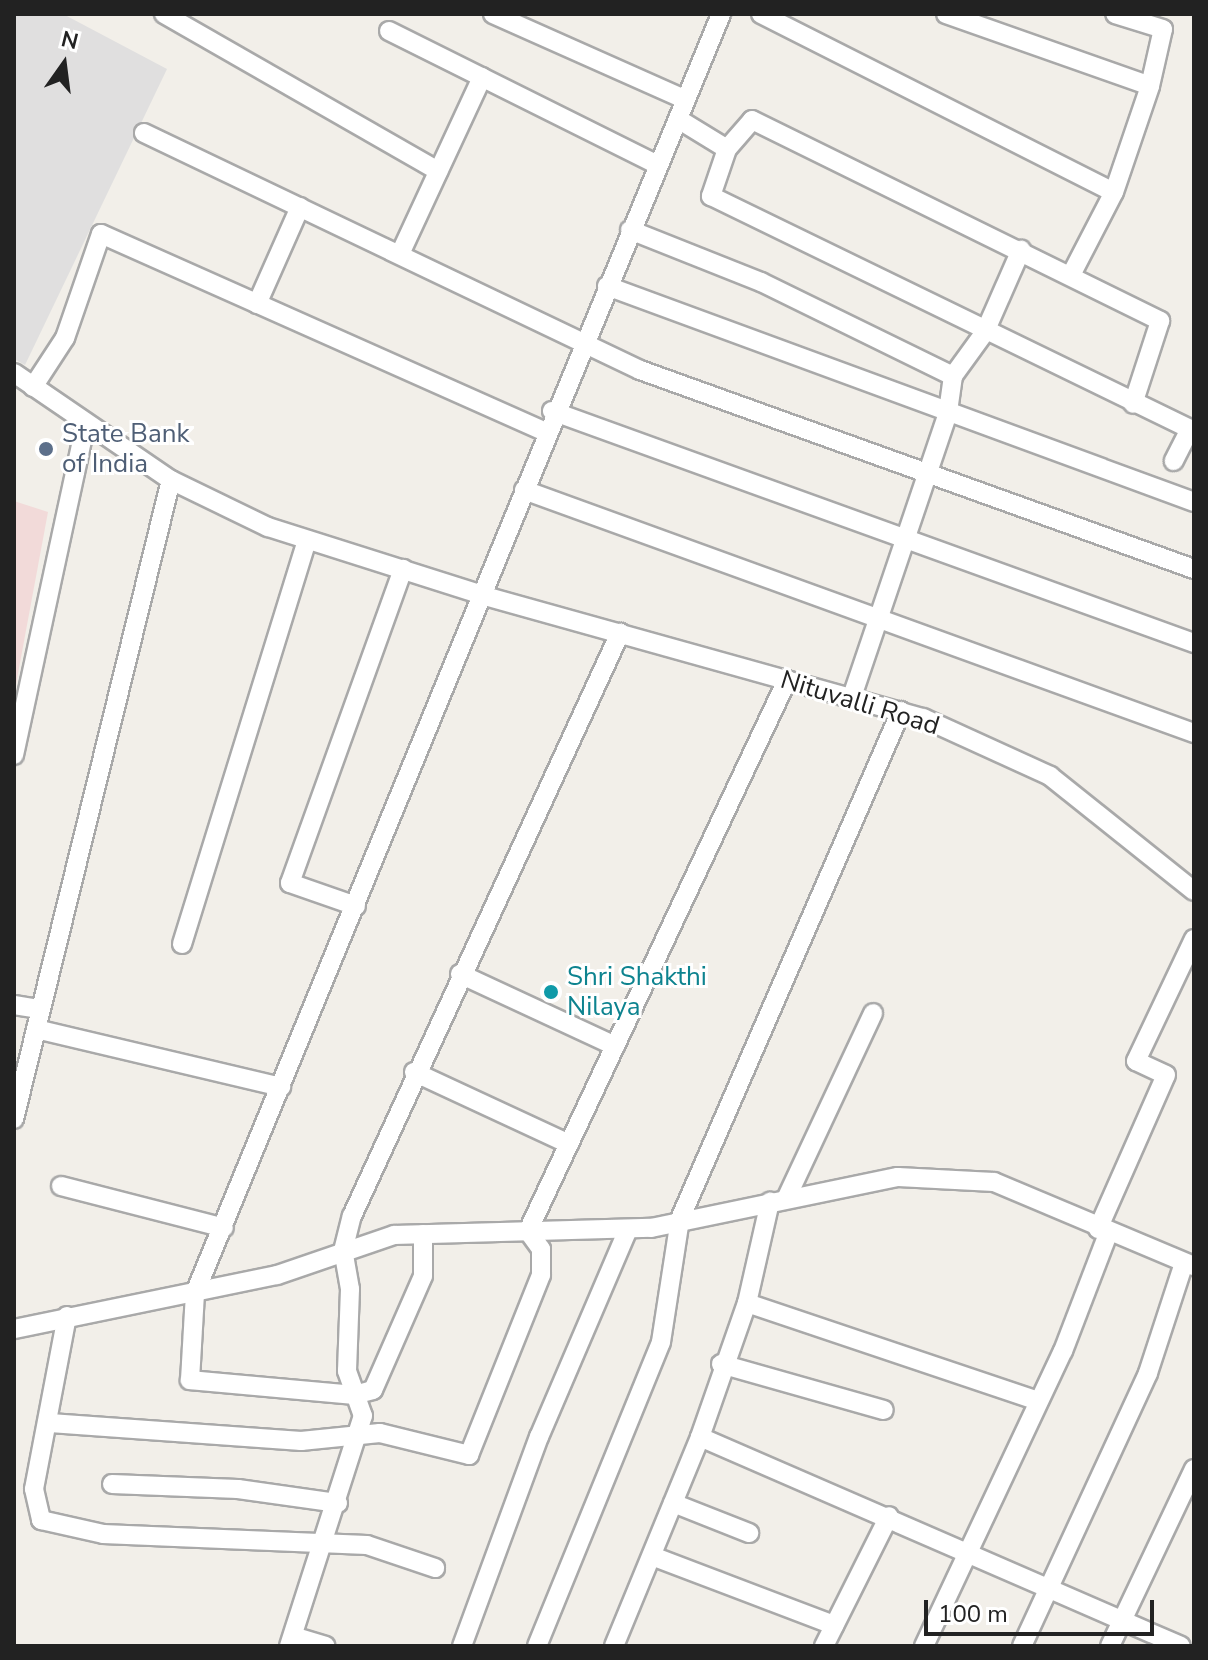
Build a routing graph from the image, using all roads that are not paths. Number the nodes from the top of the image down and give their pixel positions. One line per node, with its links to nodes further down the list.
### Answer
1 (164, 14): 15 (street)
2 (493, 14): 10 (street)
3 (721, 14): 10 (street)
4 (761, 14): 16 (street)
5 (946, 14): 9 (street)
6 (1115, 14): 9 (street)
7 (389, 31): 8 (street)
8 (482, 77): 14 (street); 15 (street)
9 (1150, 86): 16 (street)
10 (686, 100): 11 (street)
11 (678, 119): 13 (street); 14 (street)
12 (144, 133): 17 (street)
13 (727, 149): 19 (street); 24 (street)
14 (658, 165): 18 (street)
15 (438, 171): 20 (street)
16 (1114, 192): 21 (street)
17 (300, 207): 20 (street); 23 (street)
18 (630, 230): 22 (street); 27 (street)
19 (1021, 250): 21 (street); 24 (street)
20 (400, 254): 25 (street)
21 (1071, 275): 29 (street)
22 (607, 286): 25 (street); 31 (street)
23 (257, 304): 28 (street); 33 (street)
24 (985, 332): 27 (street); 29 (street)
25 (583, 340): 30 (street); 35 (street)
26 (14, 373): 28 (street, Nituvalli Road)
27 (953, 376): 31 (street)
28 (33, 387): 32 (street, Nituvalli Road)
29 (1133, 404): 34 (street)
30 (552, 411): 33 (street); 39 (street)
31 (948, 413): 35 (street); 38 (street)
32 (85, 426): 36 (street, Nituvalli Road); 51 (street)
33 (544, 431): 37 (street)
34 (1174, 461)
35 (928, 468): 39 (street); 42 (street)
36 (171, 480): 40 (street, Nituvalli Road); 58 (street)
37 (524, 490): 43 (street); 44 (street)
38 (1194, 502)
39 (901, 538): 44 (street); 46 (street)
40 (307, 540): 41 (street, Nituvalli Road); 55 (street)
41 (403, 569): 43 (street, Nituvalli Road); 53 (street)
42 (1194, 569)
43 (485, 596): 45 (street, Nituvalli Road); 53 (street)
44 (877, 616): 48 (street); 50 (street)
45 (620, 633): 47 (street, Nituvalli Road); 56 (street)
46 (1194, 643)
47 (787, 680): 48 (street, Nituvalli Road); 61 (street)
48 (852, 697): 49 (street, Nituvalli Road)
49 (901, 711): 52 (street, Nituvalli Road); 68 (street)
50 (1194, 733)
51 (14, 755)
52 (1194, 891)
53 (356, 906): 63 (street)
54 (1194, 939): 72 (street)
55 (182, 944)
56 (460, 974): 61 (street); 62 (street)
57 (14, 1005): 58 (street)
58 (40, 1009): 60 (street)
59 (873, 1013): 67 (street)
60 (36, 1029): 63 (street); 64 (street)
61 (615, 1046): 65 (street)
62 (414, 1072): 65 (street); 74 (street)
63 (281, 1087): 69 (street)
64 (14, 1119)
65 (569, 1144): 71 (street)
66 (61, 1186): 69 (street)
67 (778, 1199): 68 (street); 72 (street); 77 (street)
68 (680, 1219): 70 (street); 103 (street)
69 (224, 1228): 76 (street)
70 (628, 1229): 71 (street); 102 (street)
71 (528, 1231): 73 (street); 85 (street)
72 (1103, 1232): 75 (street); 82 (street)
73 (423, 1234): 74 (street); 81 (street)
74 (343, 1251): 76 (street); 81 (street)
75 (1189, 1264): 97 (street)
76 (195, 1293): 78 (street); 81 (street)
77 (747, 1303): 80 (street); 82 (street)
78 (67, 1316): 79 (street); 84 (street)
79 (14, 1329)
80 (721, 1364): 83 (street); 86 (street)
81 (354, 1395): 85 (street)
82 (1036, 1400): 94 (street)
83 (884, 1410)
84 (50, 1423): 85 (street); 93 (street)
85 (359, 1435): 89 (street)
86 (700, 1437): 90 (street); 91 (street)
87 (1194, 1469): 98 (street)
88 (112, 1484): 89 (street)
89 (338, 1503): 93 (street)
90 (673, 1503): 92 (street); 95 (street)
91 (889, 1516): 94 (street); 99 (street)
92 (749, 1533)
93 (322, 1542): 96 (street); 100 (street)
94 (969, 1552): 97 (street); 106 (street)
95 (652, 1556): 99 (street); 104 (street)
96 (435, 1568)
97 (1051, 1587): 98 (street); 107 (street)
98 (1122, 1620): 108 (street); 109 (street)
99 (834, 1625): 105 (street)
100 (291, 1641): 101 (street)
101 (326, 1646)
102 (462, 1646)
103 (537, 1646)
104 (614, 1646)
105 (824, 1646)
106 (924, 1646)
107 (1022, 1646)
108 (1110, 1646)
109 (1181, 1646)

